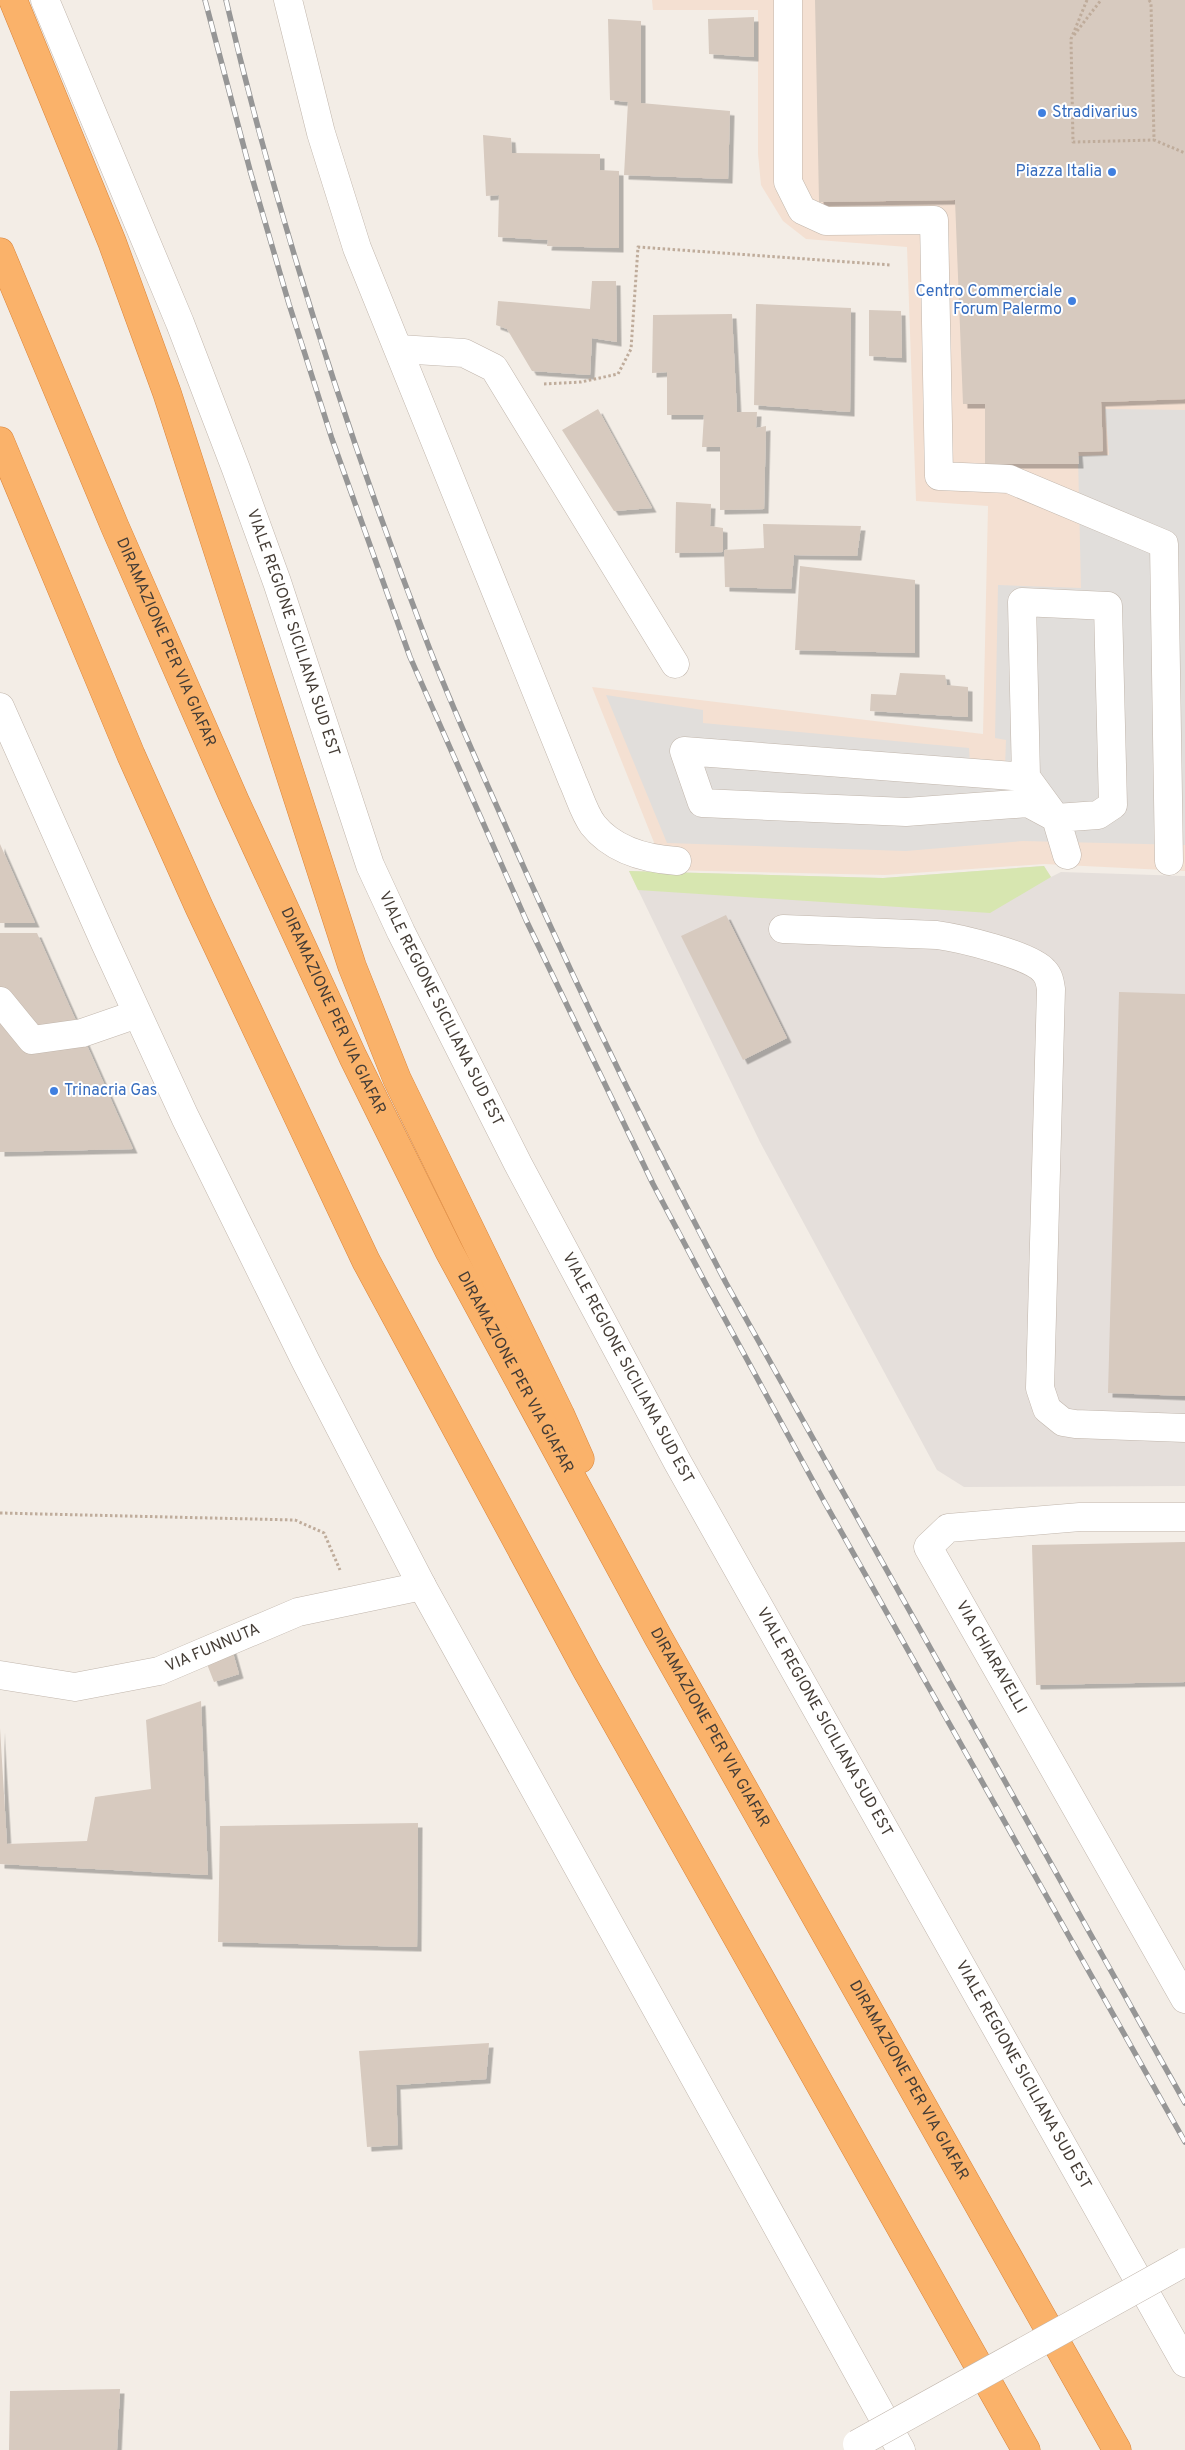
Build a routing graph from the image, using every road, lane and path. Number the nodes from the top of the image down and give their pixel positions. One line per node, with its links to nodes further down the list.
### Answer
1 (13, 0): 32 (highway)
2 (45, 0): 36 (street, VIALE REGIONE SICILIANA SUD EST)
3 (288, 0): 13 (street)
4 (788, 0): 16 (street)
5 (1087, 0): 8 (path)
6 (1101, 0): 8 (path)
7 (1151, 1): 9 (path)
8 (1071, 40): 9 (path)
9 (1154, 140): 10 (path)
10 (1185, 153)
11 (0, 252): 32 (highway, DIRAMAZIONE PER VIA GIAFAR)
12 (891, 265): 14 (path)
13 (399, 349): 14 (street); 22 (street)
14 (506, 385): 17 (street)
15 (0, 441): 39 (highway)
16 (1175, 544): 23 (street)
17 (675, 664)
18 (0, 707): 26 (street)
19 (1026, 777): 20 (street); 20 (street); 20 (street)
20 (1056, 818): 21 (street)
21 (1068, 855)
22 (677, 861)
23 (1169, 861)
24 (783, 929): 27 (street)
25 (0, 1001): 26 (street)
26 (137, 1014): 30 (street)
27 (1185, 1428)
28 (0, 1513): 31 (path)
29 (1185, 1517): 34 (street, VIA CHIARAVELLI)
30 (422, 1586): 31 (street, VIA FUNNUTA); 38 (street)
31 (348, 1602): 33 (street, VIA FUNNUTA)
32 (658, 1637): 40 (highway, DIRAMAZIONE PER VIA GIAFAR)
33 (0, 1675)
34 (1185, 1999)
35 (1185, 2262): 37 (street, bridge)
36 (1185, 2363)
37 (852, 2447)
38 (901, 2450)
39 (1026, 2450)
40 (1117, 2450)

